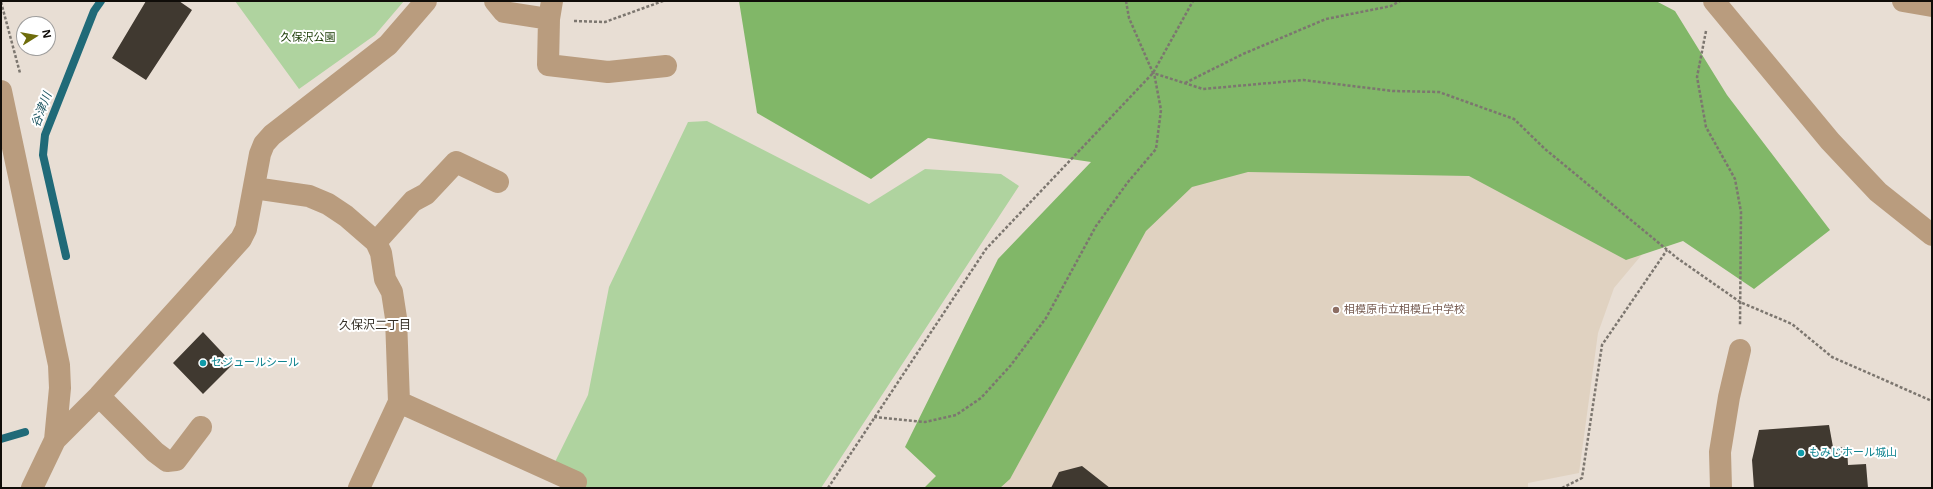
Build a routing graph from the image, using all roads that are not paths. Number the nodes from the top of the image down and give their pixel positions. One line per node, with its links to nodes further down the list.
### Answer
1 (426, 1): 10 (street)
2 (495, 1): 6 (street)
3 (1714, 1): 11 (street)
4 (1903, 1): 5 (street)
5 (1932, 6)
6 (551, 10): 7 (street)
7 (666, 66)
8 (1, 91): 17 (street)
9 (498, 182): 12 (street)
10 (254, 188): 12 (street); 14 (street)
11 (1932, 235)
12 (376, 242): 15 (street)
13 (1740, 350): 21 (street)
14 (99, 396): 16 (street); 17 (street)
15 (399, 402): 18 (street); 20 (street)
16 (201, 427)
17 (55, 440): 19 (street)
18 (576, 482)
19 (32, 488)
20 (360, 488)
21 (1721, 488)

